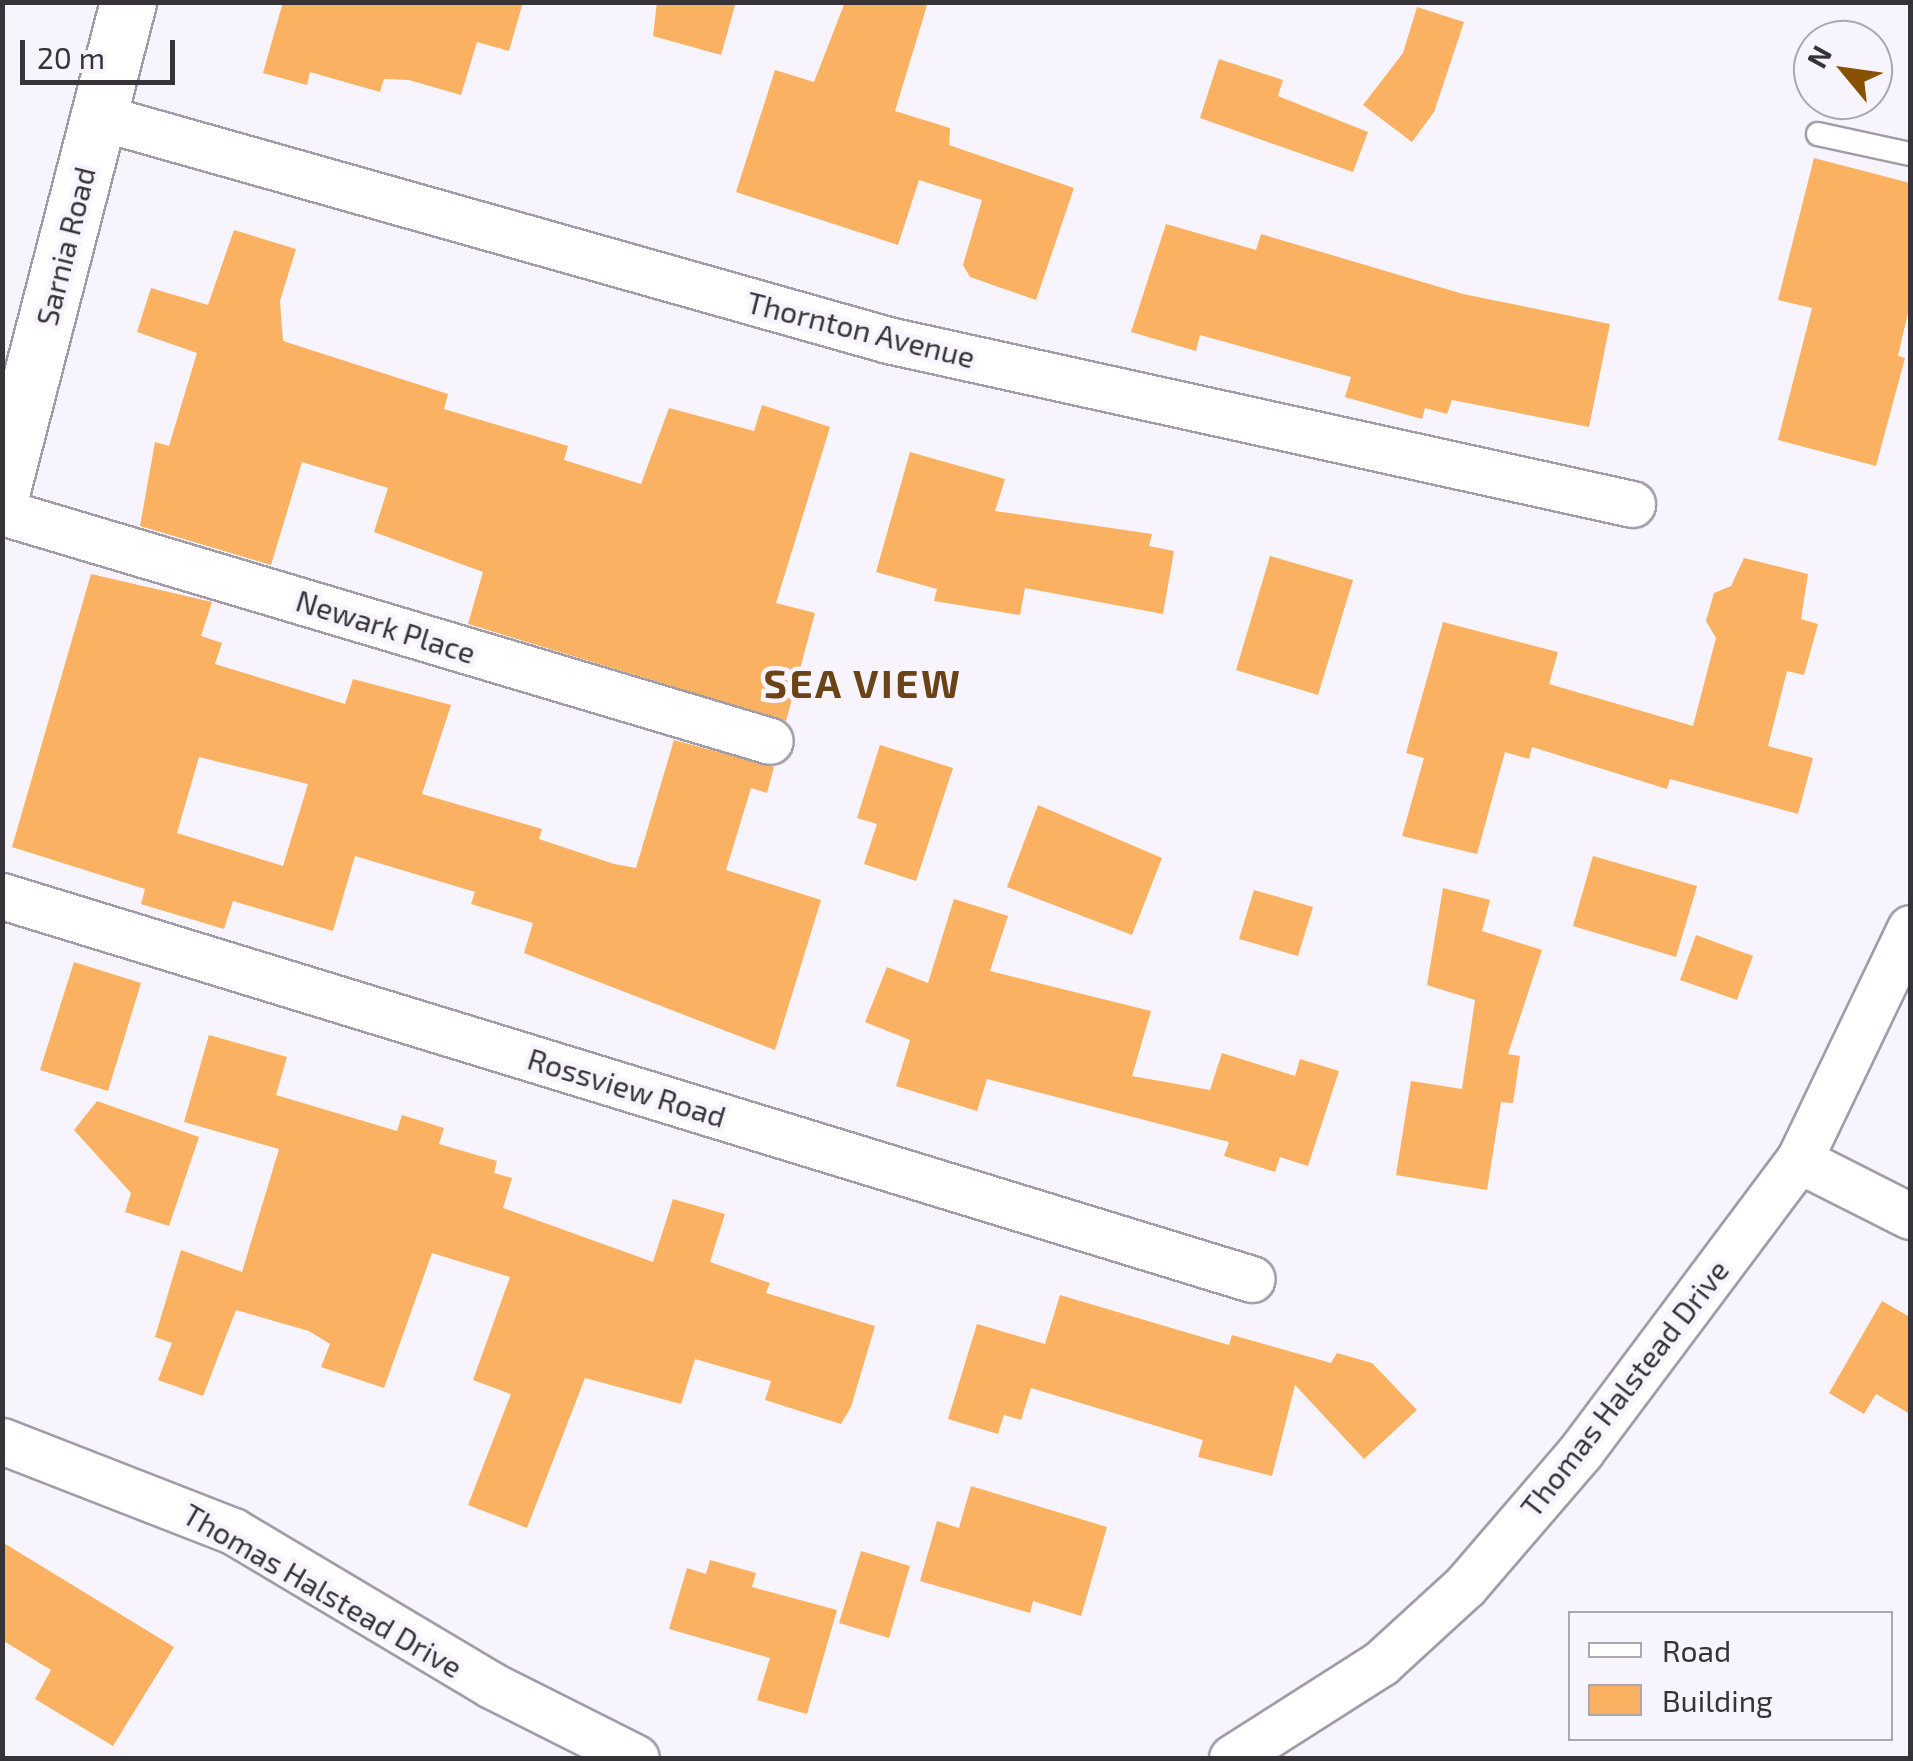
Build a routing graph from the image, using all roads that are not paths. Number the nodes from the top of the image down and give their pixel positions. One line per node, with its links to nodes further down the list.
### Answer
1 (128, 2): 2 (main road, Sarnia Road)
2 (99, 117): 5 (main road, Sarnia Road); 6 (street, Thornton Avenue)
3 (1818, 134): 4 (lane)
4 (1910, 154)
5 (2, 490)
6 (1632, 504)
7 (2, 512): 8 (street, Newark Place)
8 (770, 741)
9 (2, 896): 13 (street, Rossview Road)
10 (1910, 928): 11 (street, Thomas Halstead Drive)
11 (1800, 1160): 12 (street); 16 (street, Thomas Halstead Drive)
12 (1910, 1216)
13 (1252, 1278)
14 (2, 1441): 15 (street, Thomas Halstead Drive)
15 (636, 1758)
16 (1232, 1758)

